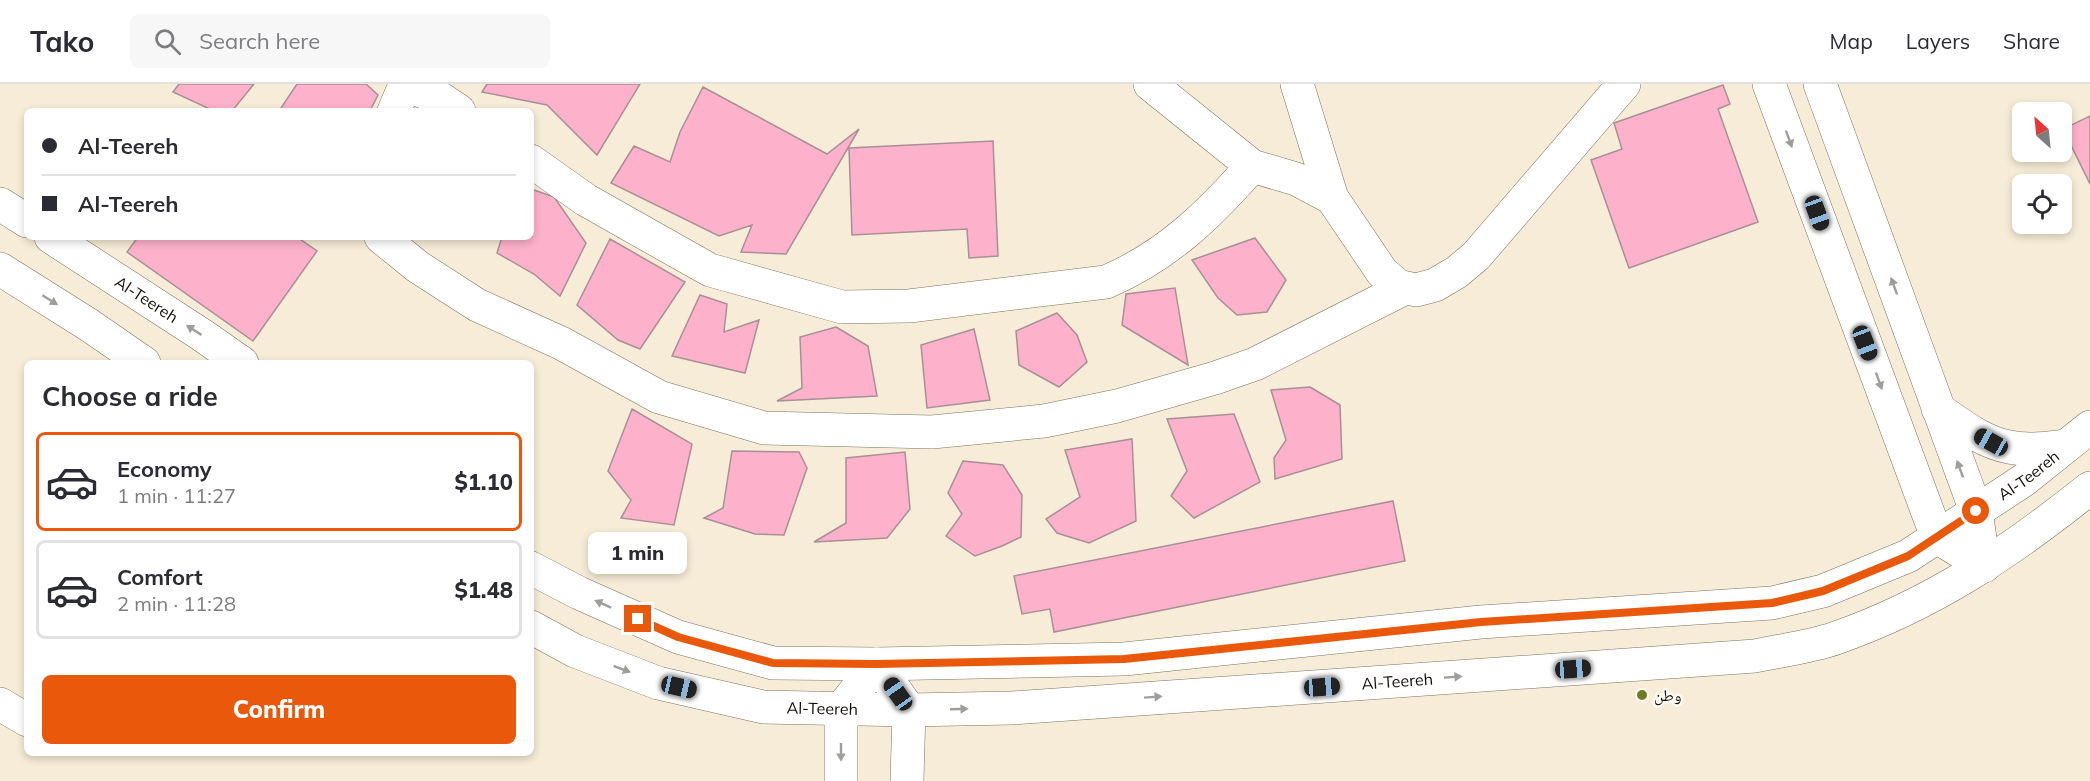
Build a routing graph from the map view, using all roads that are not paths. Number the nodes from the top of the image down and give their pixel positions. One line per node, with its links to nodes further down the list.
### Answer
1 (1150, 84): 9 (street)
2 (1297, 84): 10 (street)
3 (1624, 84): 16 (street)
4 (1769, 84): 23 (street, one-way to 23)
5 (1820, 84): 19 (street, one-way to 5)
6 (401, 93): 7 (street)
7 (454, 108)
8 (534, 163): 9 (street)
9 (1252, 166): 10 (street)
10 (1332, 198): 16 (street)
11 (0, 204): 12 (street)
12 (24, 219)
13 (56, 240): 18 (street, Al-Teereh, one-way to 13)
14 (385, 240): 16 (street)
15 (0, 269): 17 (street, one-way to 17)
16 (1405, 288)
17 (140, 360)
18 (238, 360)
19 (1938, 409): 20 (street); 22 (street, one-way to 19)
20 (2078, 436): 22 (street, Al-Teereh)
21 (2090, 488): 24 (street, Al-Teereh)
22 (1976, 511): 23 (street, Al-Teereh); 24 (street)
23 (1937, 537): 24 (street); 27 (street, Al-Teereh)
24 (1984, 566): 30 (street, Al-Teereh, one-way to 24)
25 (534, 570): 27 (street, Al-Teereh, one-way to 25)
26 (534, 629): 29 (street, Al-Teereh, one-way to 29)
27 (877, 664): 29 (street); 30 (street)
28 (0, 704): 31 (street)
29 (841, 709): 30 (street, Al-Teereh); 32 (street, one-way to 32)
30 (909, 710): 33 (street)
31 (24, 718)
32 (841, 781)
33 (907, 781)

